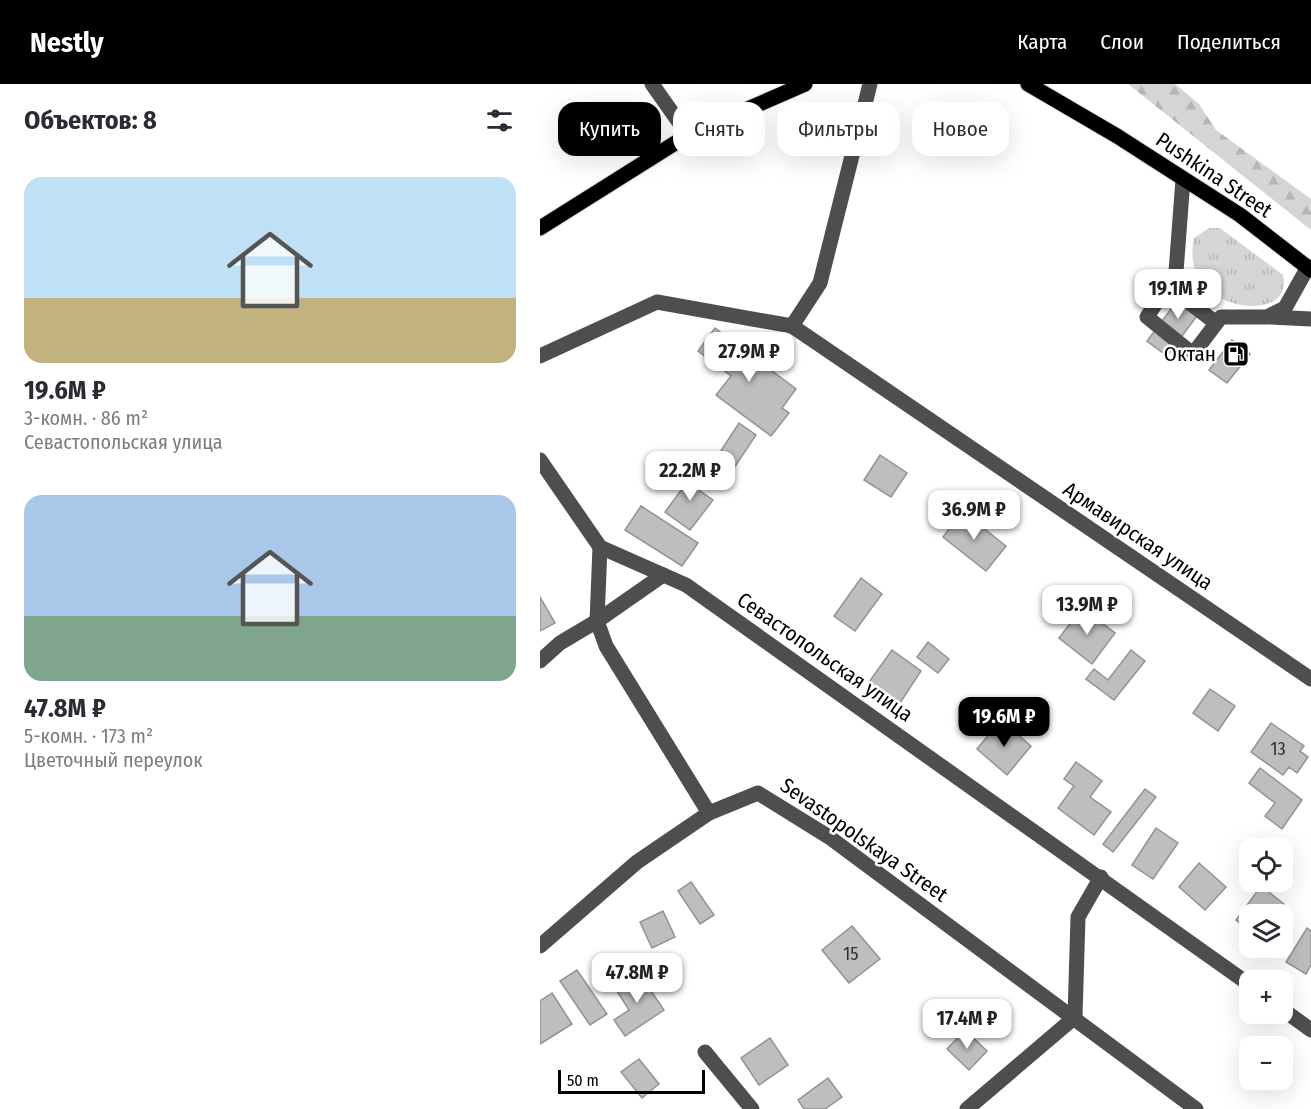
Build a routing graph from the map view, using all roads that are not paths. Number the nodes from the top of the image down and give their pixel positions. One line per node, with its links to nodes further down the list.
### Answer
1 (652, 84): 6 (street)
2 (805, 84): 5 (main road)
3 (870, 84): 15 (street)
4 (1028, 84): 8 (main road, Pushkina Street)
5 (764, 102)
6 (673, 114)
7 (673, 144): 9 (main road)
8 (1183, 179): 10 (main road, Pushkina Street); 11 (street)
9 (540, 228)
10 (1309, 269): 12 (street)
11 (1168, 286): 14 (street); 14 (street)
12 (1267, 317): 13 (street); 14 (street)
13 (1311, 319)
14 (1216, 323)
15 (792, 326): 16 (street, Армавирская улица); 22 (street, Армавирская улица)
16 (540, 356)
17 (540, 460): 18 (street)
18 (600, 547): 19 (street, Севастопольская улица); 20 (street)
19 (663, 575): 20 (street); 24 (street, Севастопольская улица)
20 (597, 621): 21 (street); 23 (street)
21 (540, 661)
22 (1311, 679)
23 (709, 813): 25 (street); 27 (street, Sevastopolskaya Street)
24 (1101, 877): 26 (street, Севастопольская улица); 27 (street)
25 (540, 946)
26 (1239, 977)
27 (1075, 1017): 32 (street); 33 (street, Sevastopolskaya Street)
28 (1293, 1017): 29 (street)
29 (1311, 1030)
30 (705, 1052): 31 (street)
31 (752, 1109)
32 (967, 1109)
33 (1196, 1109)

